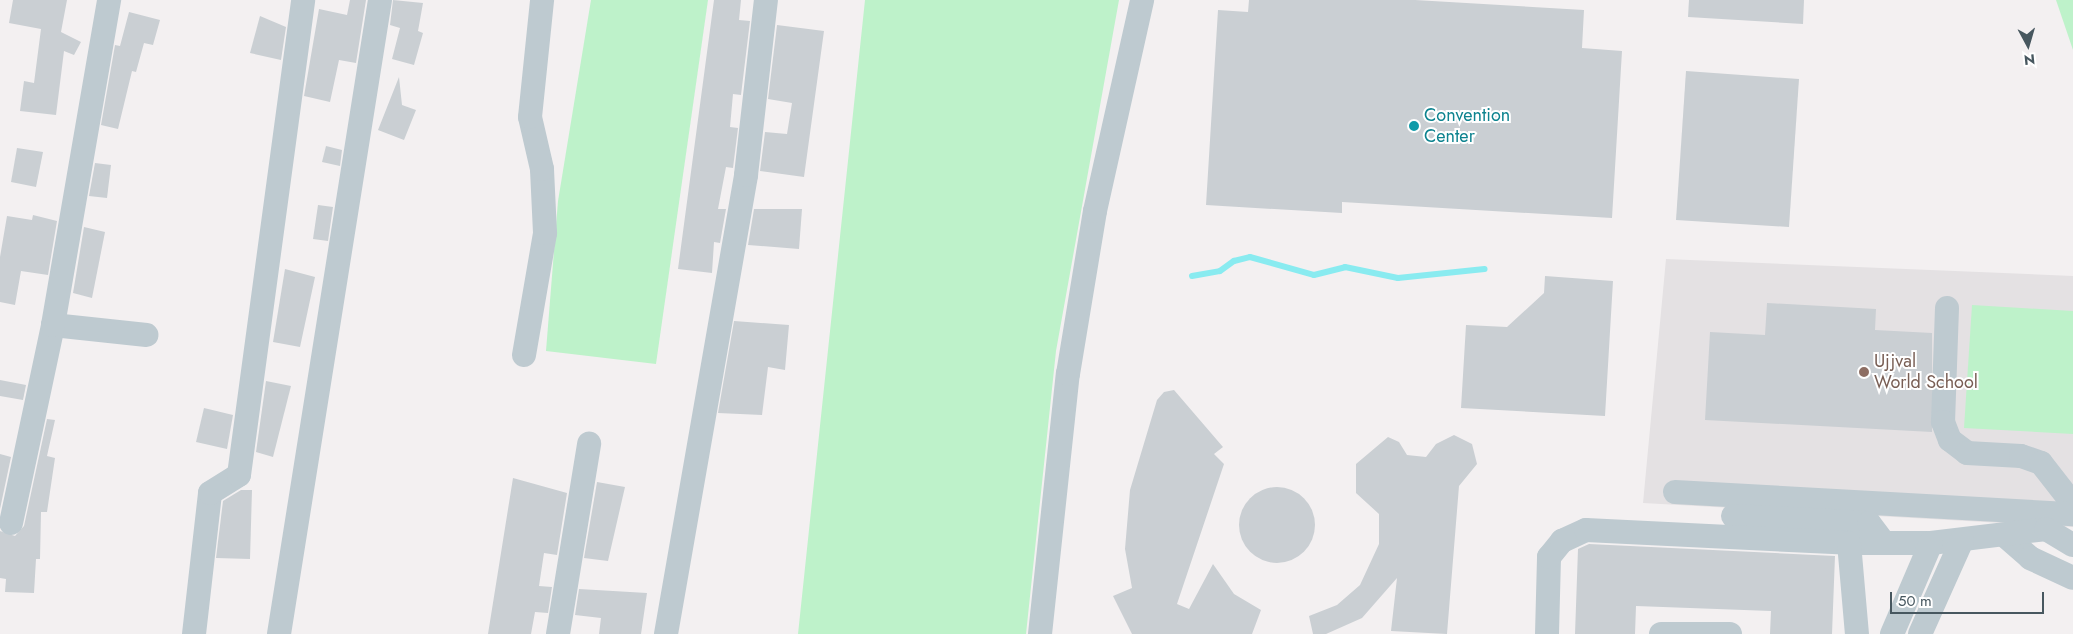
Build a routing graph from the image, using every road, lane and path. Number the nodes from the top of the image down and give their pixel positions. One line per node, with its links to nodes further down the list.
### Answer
1 (109, 0): 8 (street)
2 (303, 0): 24 (street)
3 (380, 0): 25 (street)
4 (542, 0): 10 (street)
5 (766, 0): 27 (street)
6 (1142, 0): 28 (street)
7 (1947, 308): 13 (street)
8 (53, 326): 9 (street); 16 (street)
9 (146, 334)
10 (524, 355)
11 (589, 444): 26 (street)
12 (1675, 492): 14 (street)
13 (2073, 504)
14 (2073, 514)
15 (1733, 516): 19 (street)
16 (11, 523)
17 (2004, 535): 18 (street); 22 (street); 23 (street)
18 (1962, 540): 20 (street); 34 (street)
19 (1884, 543): 20 (street); 21 (street)
20 (1931, 543): 33 (street)
21 (1849, 544): 29 (street); 32 (street)
22 (2073, 545)
23 (2073, 578)
24 (194, 634)
25 (279, 634)
26 (558, 634)
27 (666, 634)
28 (1040, 634)
29 (1547, 634)
30 (1662, 634): 31 (street)
31 (1730, 634)
32 (1857, 634)
33 (1892, 634)
34 (1920, 634)

